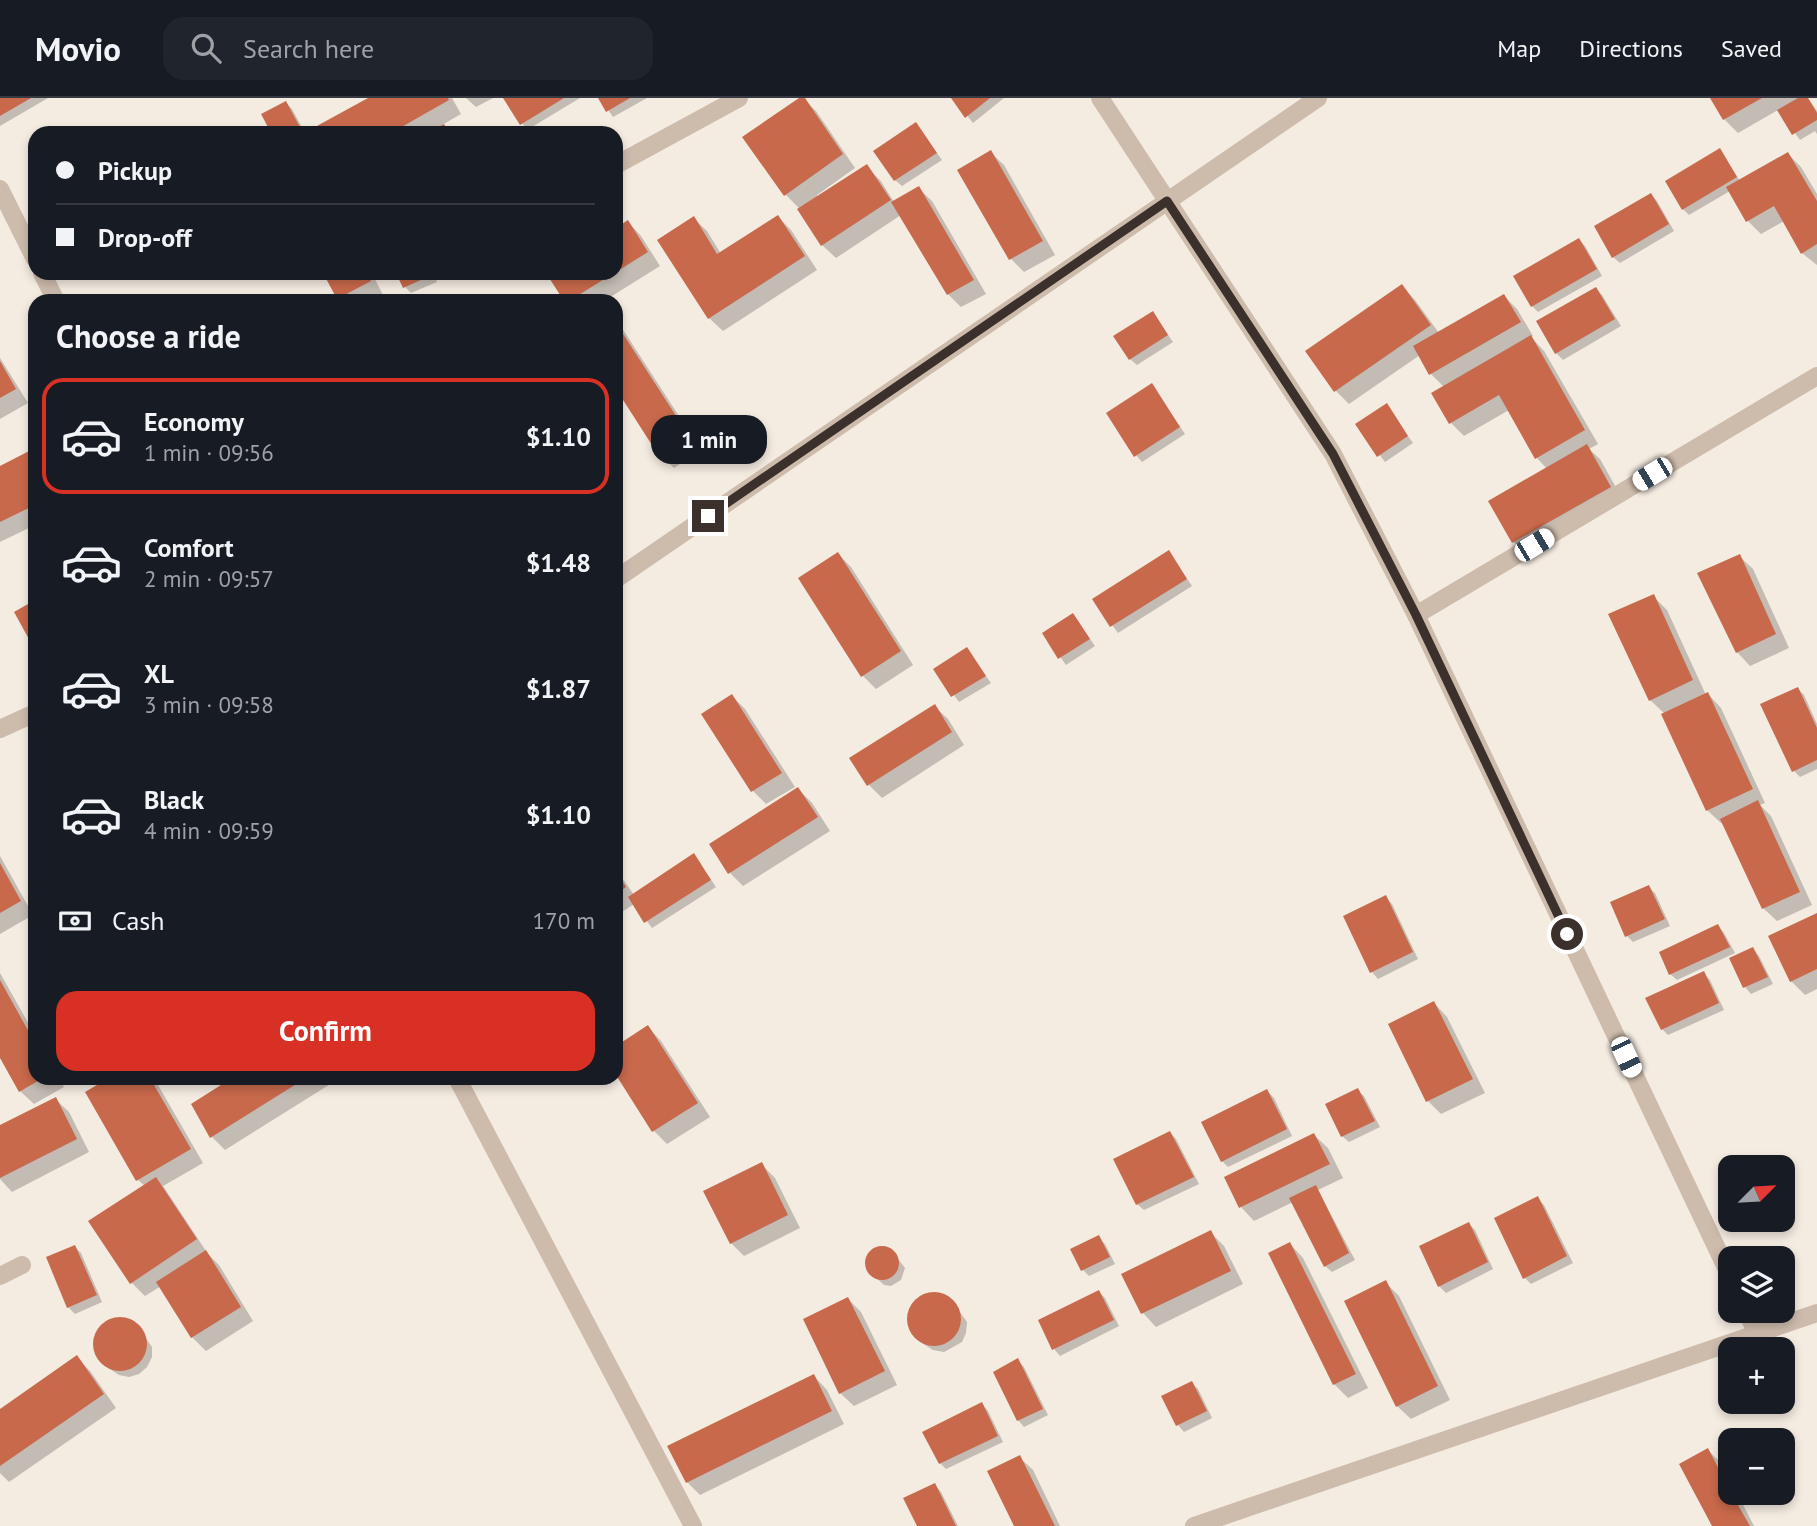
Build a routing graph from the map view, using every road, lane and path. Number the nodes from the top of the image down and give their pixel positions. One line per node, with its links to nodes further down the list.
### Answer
1 (739, 98): 4 (street)
2 (1100, 98): 6 (street)
3 (1318, 98): 6 (street)
4 (623, 161)
5 (0, 189): 7 (street)
6 (1167, 201): 9 (street); 10 (street)
7 (28, 245)
8 (1817, 376): 10 (street)
9 (623, 574)
10 (1416, 615): 14 (street)
11 (28, 716): 12 (street)
12 (0, 729)
13 (461, 1085): 20 (street)
14 (1718, 1251)
15 (22, 1265): 16 (street)
16 (0, 1276)
17 (1817, 1313): 19 (street)
18 (1752, 1323): 19 (street)
19 (1757, 1333): 21 (street)
20 (693, 1526)
21 (1194, 1526)

